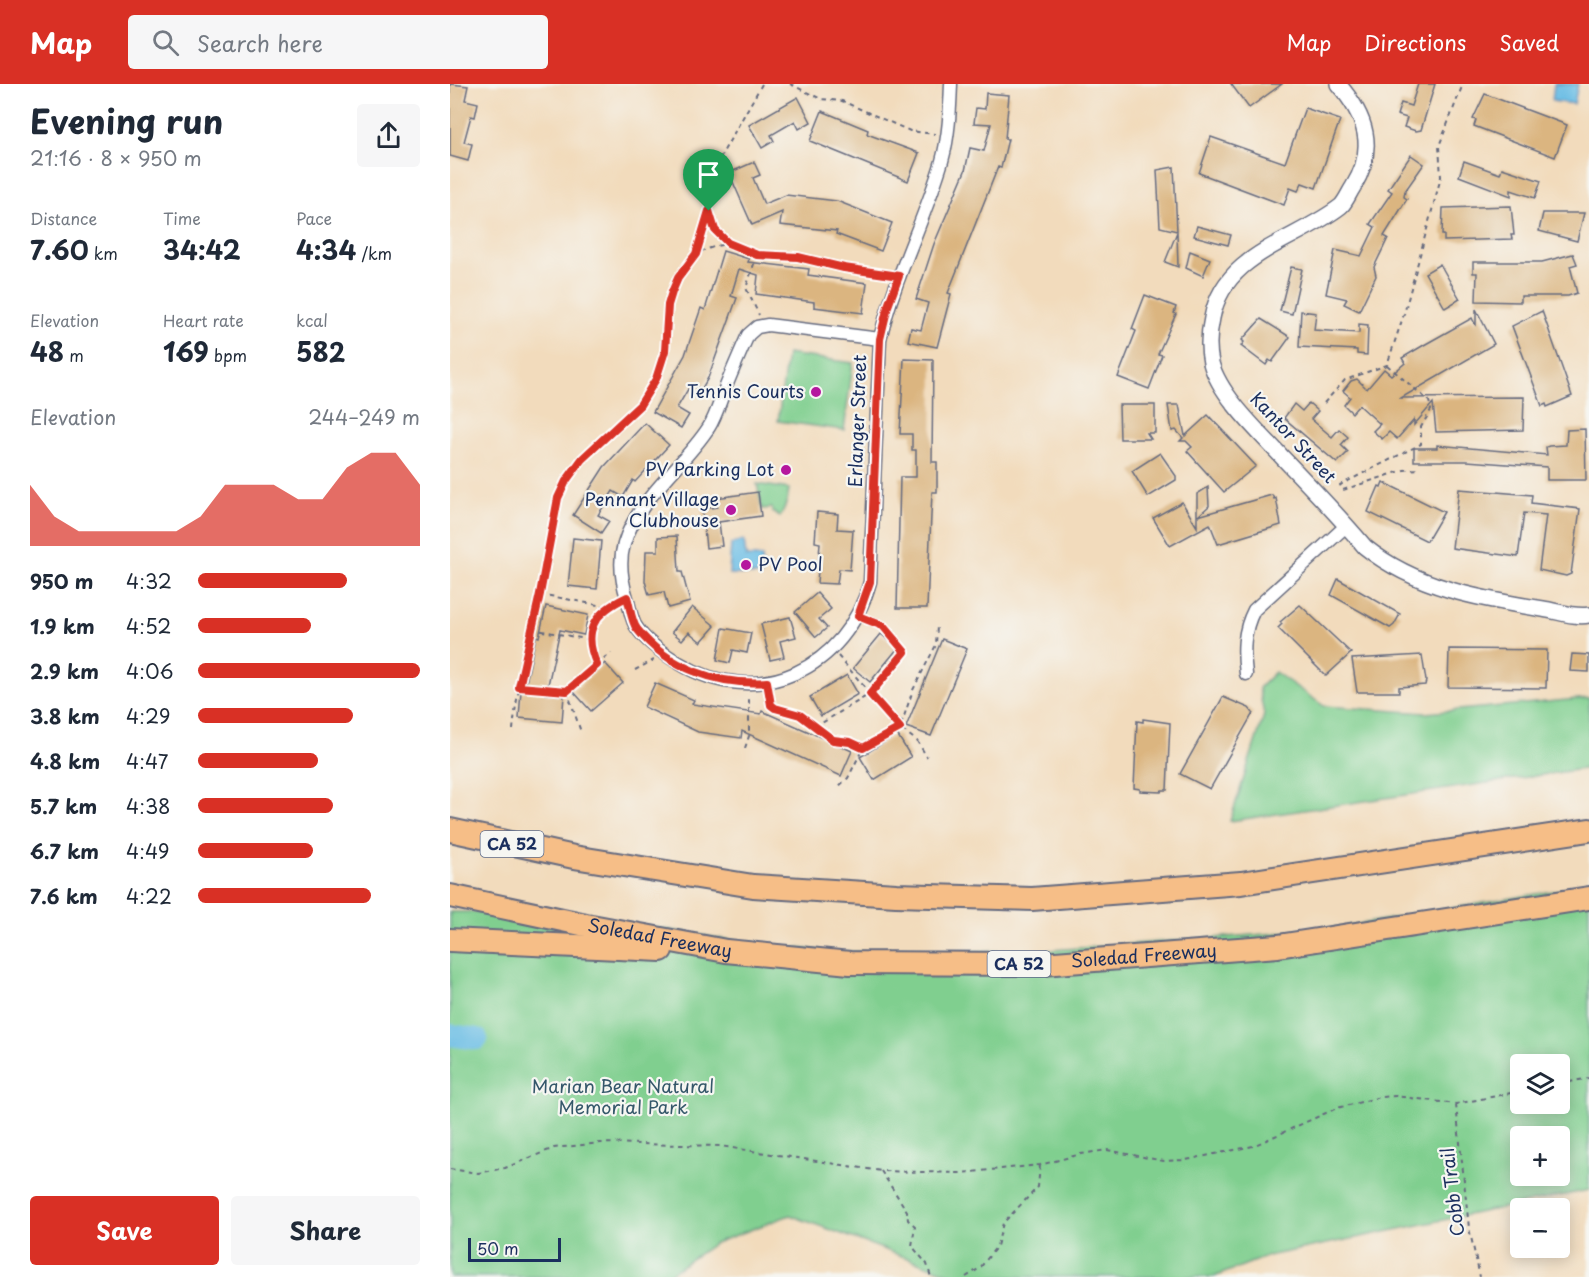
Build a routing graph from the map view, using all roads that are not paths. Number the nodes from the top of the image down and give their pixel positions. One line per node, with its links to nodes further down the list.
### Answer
1 (951, 84): 3 (street, Erlanger Street)
2 (1338, 84): 4 (street, Kantor Street)
3 (880, 339): 3 (street, Erlanger Street)
4 (1347, 525): 5 (street, Kantor Street); 6 (street)
5 (1587, 616)
6 (1246, 674)
7 (450, 819): 10 (highway)
8 (450, 830): 10 (highway, CA 52)
9 (1589, 830): 10 (highway, CA 52)
10 (574, 857)
11 (450, 896): 14 (highway, Soledad Freeway / CA 52)
12 (1589, 898): 14 (highway, Soledad Freeway / CA 52)
13 (450, 940): 14 (highway)
14 (726, 951)

